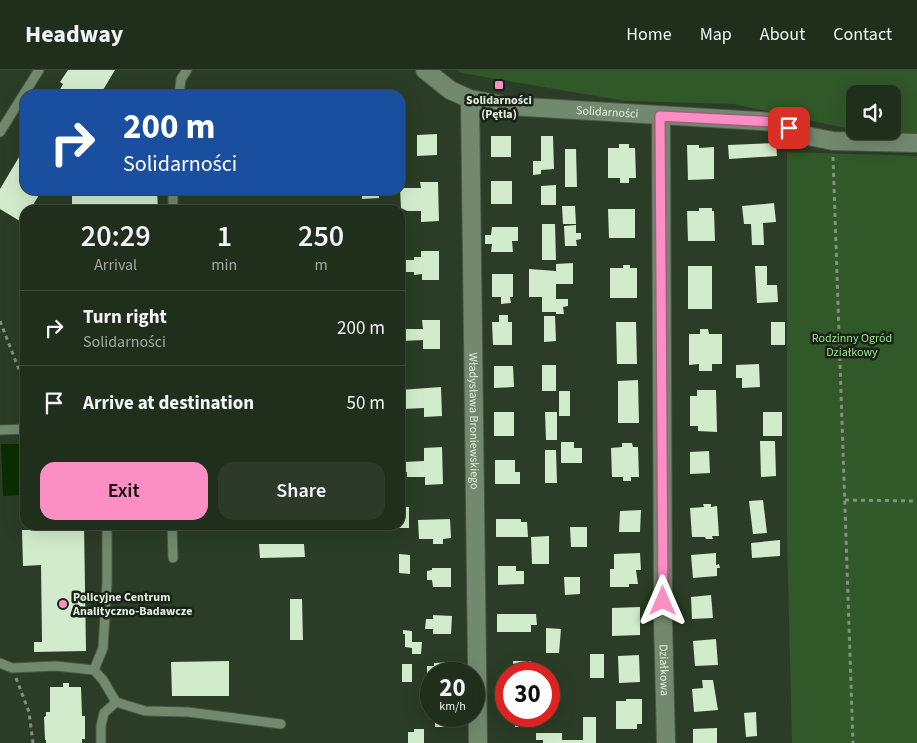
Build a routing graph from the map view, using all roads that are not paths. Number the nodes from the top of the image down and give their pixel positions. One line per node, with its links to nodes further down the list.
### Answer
1 (39, 70): 4 (lane)
2 (186, 70): 5 (lane)
3 (425, 70): 6 (street, Solidarności)
4 (26, 90)
5 (180, 90)
6 (470, 99): 8 (street, Solidarności); 21 (street, Władysława Broniewskiego)
7 (20, 100): 9 (lane)
8 (660, 116): 10 (street, Solidarności); 22 (street, Działkowa)
9 (0, 132)
10 (917, 143)
11 (20, 429): 12 (lane)
12 (0, 430)
13 (107, 530): 17 (lane)
14 (172, 530): 15 (lane)
15 (173, 558)
16 (0, 663): 17 (lane)
17 (94, 670): 18 (lane)
18 (116, 702): 19 (lane); 20 (lane)
19 (281, 724)
20 (101, 743)
21 (478, 743)
22 (666, 743)

